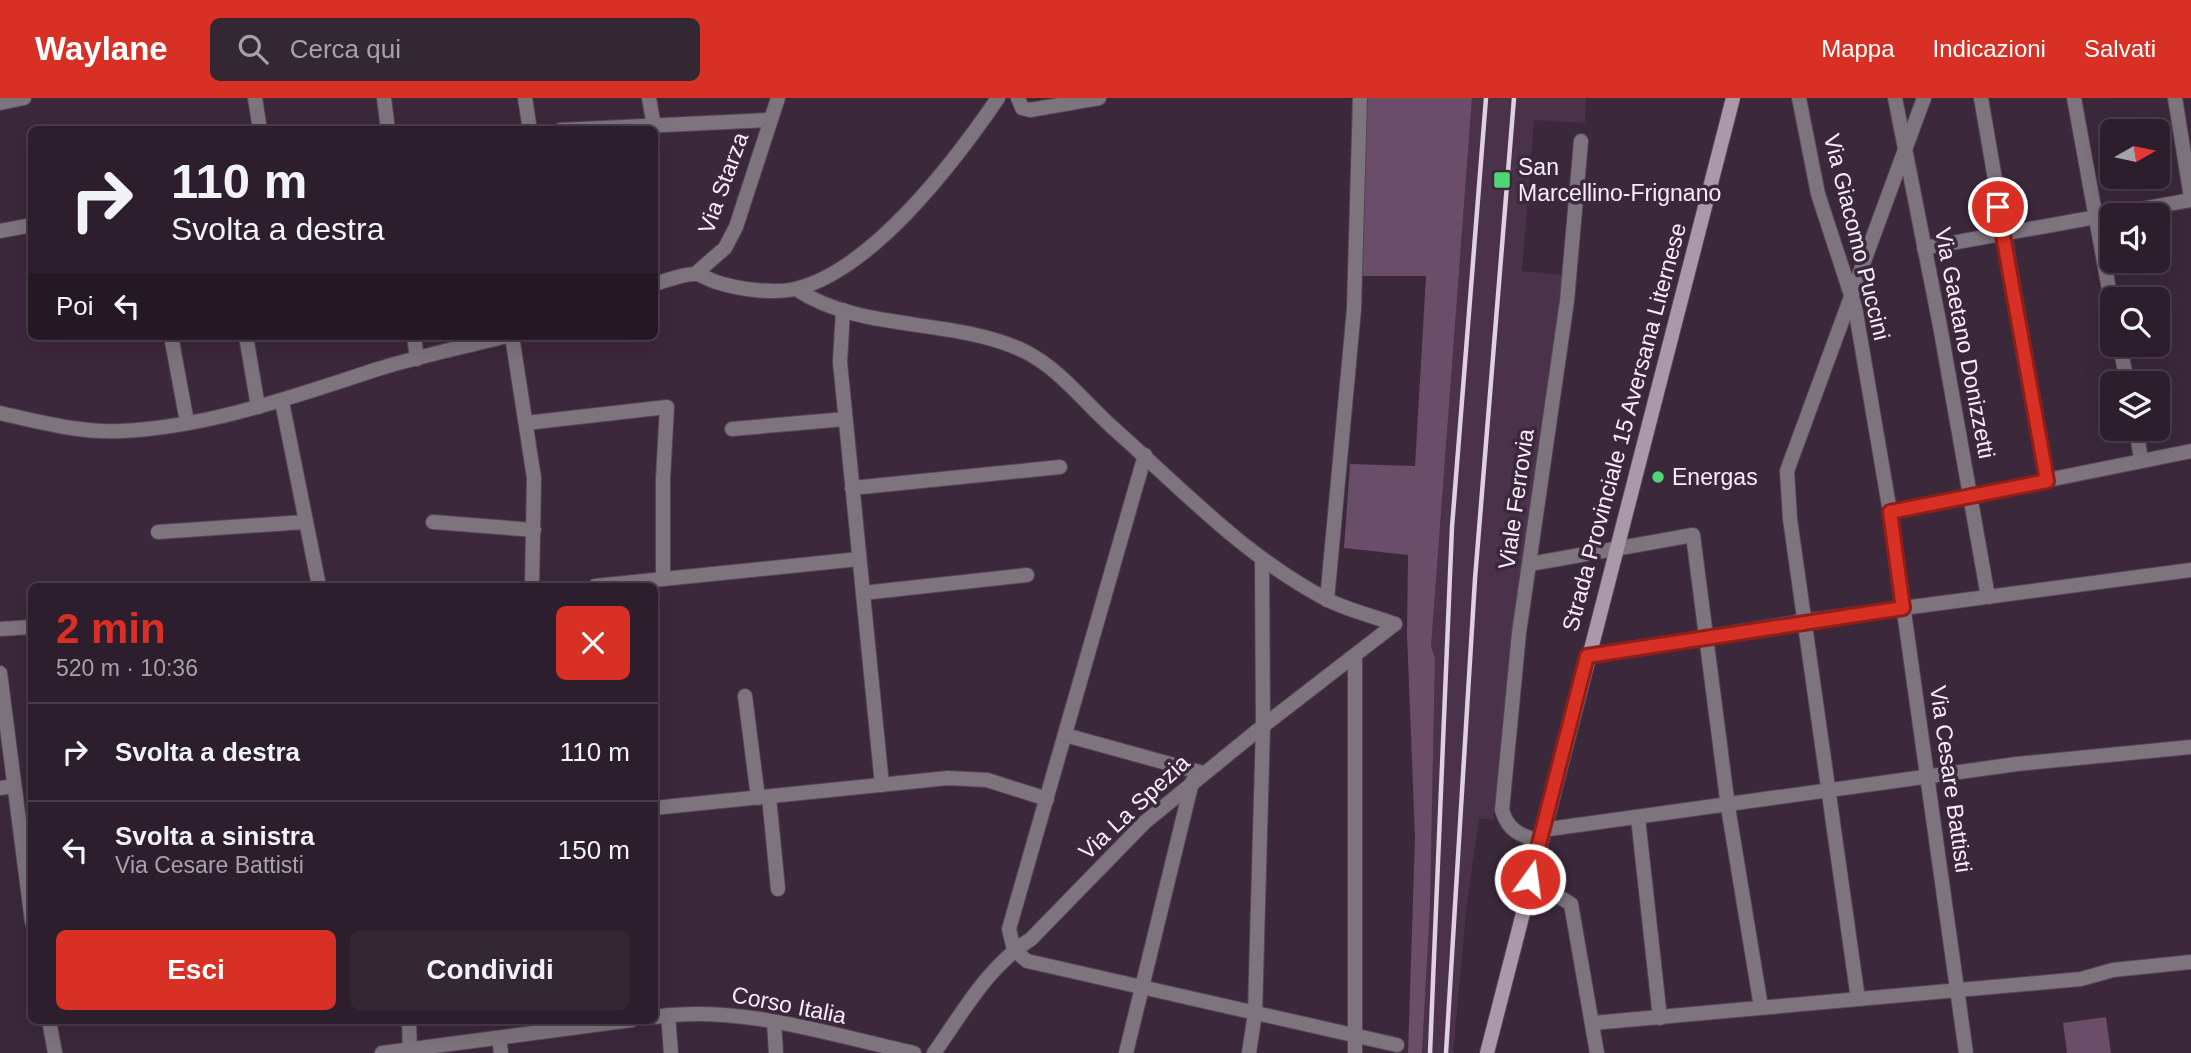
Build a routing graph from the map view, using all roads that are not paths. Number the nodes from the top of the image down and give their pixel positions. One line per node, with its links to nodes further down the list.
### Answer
1 (24, 98): 18 (street)
2 (255, 98): 20 (street)
3 (384, 98): 21 (street)
4 (525, 98): 22 (street)
5 (649, 98): 23 (street)
6 (778, 98): 19 (street, Via Starza)
7 (998, 98): 35 (street)
8 (1018, 98): 9 (street)
9 (1099, 98)
10 (1360, 98): 76 (street)
11 (1733, 98): 64 (main road, Strada Provinciale 15 Aversana Liternese)
12 (1800, 98): 36 (street, Via Giacomo Puccini)
13 (1895, 98): 25 (street, Via Gaetano Donizzetti)
14 (1924, 98): 25 (street)
15 (1980, 98): 30 (street)
16 (2074, 98): 27 (street)
17 (2175, 98): 26 (street)
18 (0, 103)
19 (770, 120): 23 (street); 32 (street, Via Starza)
20 (259, 126)
21 (388, 126)
22 (529, 126)
23 (654, 126)
24 (1581, 141): 67 (street, Viale Ferrovia)
25 (1905, 150): 31 (street, Via Gaetano Donizzetti); 36 (street)
26 (2191, 199): 27 (street)
27 (2095, 217): 30 (street); 34 (street)
28 (28, 226): 29 (street)
29 (0, 232)
30 (2003, 234): 31 (street); 56 (street)
31 (1924, 248): 58 (street, Via Gaetano Donizzetti)
32 (695, 274): 33 (street); 35 (street)
33 (658, 283)
34 (2108, 287)
35 (796, 289): 37 (street)
36 (1852, 292): 59 (street, Via Giacomo Puccini); 78 (street)
37 (843, 310): 47 (street); 53 (street)
38 (172, 340): 48 (street)
39 (247, 340): 45 (street)
40 (415, 340): 43 (street)
41 (494, 340): 43 (street)
42 (511, 340): 49 (street)
43 (417, 359): 44 (street)
44 (282, 402): 45 (street); 60 (street)
45 (258, 407): 48 (street)
46 (0, 413): 48 (street)
47 (845, 419): 50 (street); 57 (street)
48 (187, 422)
49 (526, 423): 62 (street); 70 (street)
50 (732, 429)
51 (2138, 441): 54 (street)
52 (2191, 451): 54 (street)
53 (1145, 455): 66 (street); 87 (street)
54 (2141, 459): 56 (street)
55 (1060, 467): 57 (street)
56 (2047, 481): 58 (street)
57 (852, 488): 65 (street)
58 (1971, 498): 59 (street); 75 (street, Via Gaetano Donizzetti)
59 (1890, 512): 77 (street, Via Cesare Battisti)
60 (305, 522): 63 (street); 71 (street)
61 (433, 522): 62 (street)
62 (534, 530): 72 (street)
63 (158, 532)
64 (1616, 548): 67 (street); 81 (street); 83 (main road, Strada Provinciale 15 Aversana Liternese)
65 (859, 559): 70 (street); 74 (street)
66 (1262, 560): 76 (street); 86 (street)
67 (1530, 564): 99 (street, Viale Ferrovia)
68 (2191, 570): 75 (street)
69 (1027, 575): 74 (street)
70 (663, 579): 73 (street)
71 (318, 583)
72 (531, 583)
73 (624, 583)
74 (863, 593): 91 (street)
75 (1988, 597): 77 (street)
76 (1327, 600): 82 (street, Via La Spezia)
77 (1903, 608): 78 (street); 90 (street, Via Cesare Battisti)
78 (1805, 621): 81 (street); 93 (street)
79 (28, 627): 80 (street)
80 (0, 629)
81 (1706, 636): 83 (street); 96 (street)
82 (1355, 656): 86 (street, Via La Spezia); 117 (street)
83 (1587, 656): 99 (main road, Strada Provinciale 15 Aversana Liternese)
84 (0, 673): 92 (street)
85 (745, 696): 94 (street)
86 (1263, 726): 89 (street, Via La Spezia); 109 (street)
87 (1065, 735): 89 (street); 95 (street)
88 (2191, 747): 90 (street)
89 (1198, 778): 103 (street, Via La Spezia); 105 (street)
90 (1928, 779): 93 (street); 106 (street, Via Cesare Battisti)
91 (882, 785): 94 (street); 95 (street)
92 (7, 787): 102 (street)
93 (1828, 792): 96 (street); 107 (street)
94 (763, 797): 97 (street); 101 (street)
95 (1047, 799): 103 (street)
96 (1728, 807): 98 (street); 108 (street)
97 (658, 808)
98 (1639, 818): 99 (street); 111 (street)
99 (1541, 836): 100 (main road, Strada Provinciale 15 Aversana Liternese)
100 (1530, 879): 113 (street); 131 (main road, Strada Provinciale 15 Aversana Liternese)
101 (778, 889)
102 (28, 900)
103 (1014, 950): 105 (street); 127 (street, Via La Spezia)
104 (2191, 961): 106 (street)
105 (1141, 987): 109 (street); 128 (street)
106 (1958, 990): 107 (street); 133 (street, Via Cesare Battisti)
107 (1858, 999): 108 (street)
108 (1761, 1007): 111 (street)
109 (1255, 1013): 117 (street); 129 (street)
110 (661, 1016): 112 (street, Corso Italia); 124 (street)
111 (1660, 1018): 113 (street)
112 (774, 1022): 125 (street); 126 (street, Corso Italia)
113 (1593, 1023): 132 (street)
114 (50, 1024): 121 (street)
115 (409, 1024): 120 (street)
116 (602, 1024): 118 (street)
117 (1355, 1036): 119 (street); 130 (street)
118 (499, 1038): 120 (street); 123 (street)
119 (1397, 1045)
120 (410, 1051): 122 (street)
121 (55, 1053)
122 (382, 1053)
123 (501, 1053)
124 (671, 1053)
125 (776, 1053)
126 (914, 1053)
127 (934, 1053)
128 (1126, 1053)
129 (1249, 1053)
130 (1355, 1053)
131 (1486, 1053)
132 (1597, 1053)
133 (1966, 1053)

